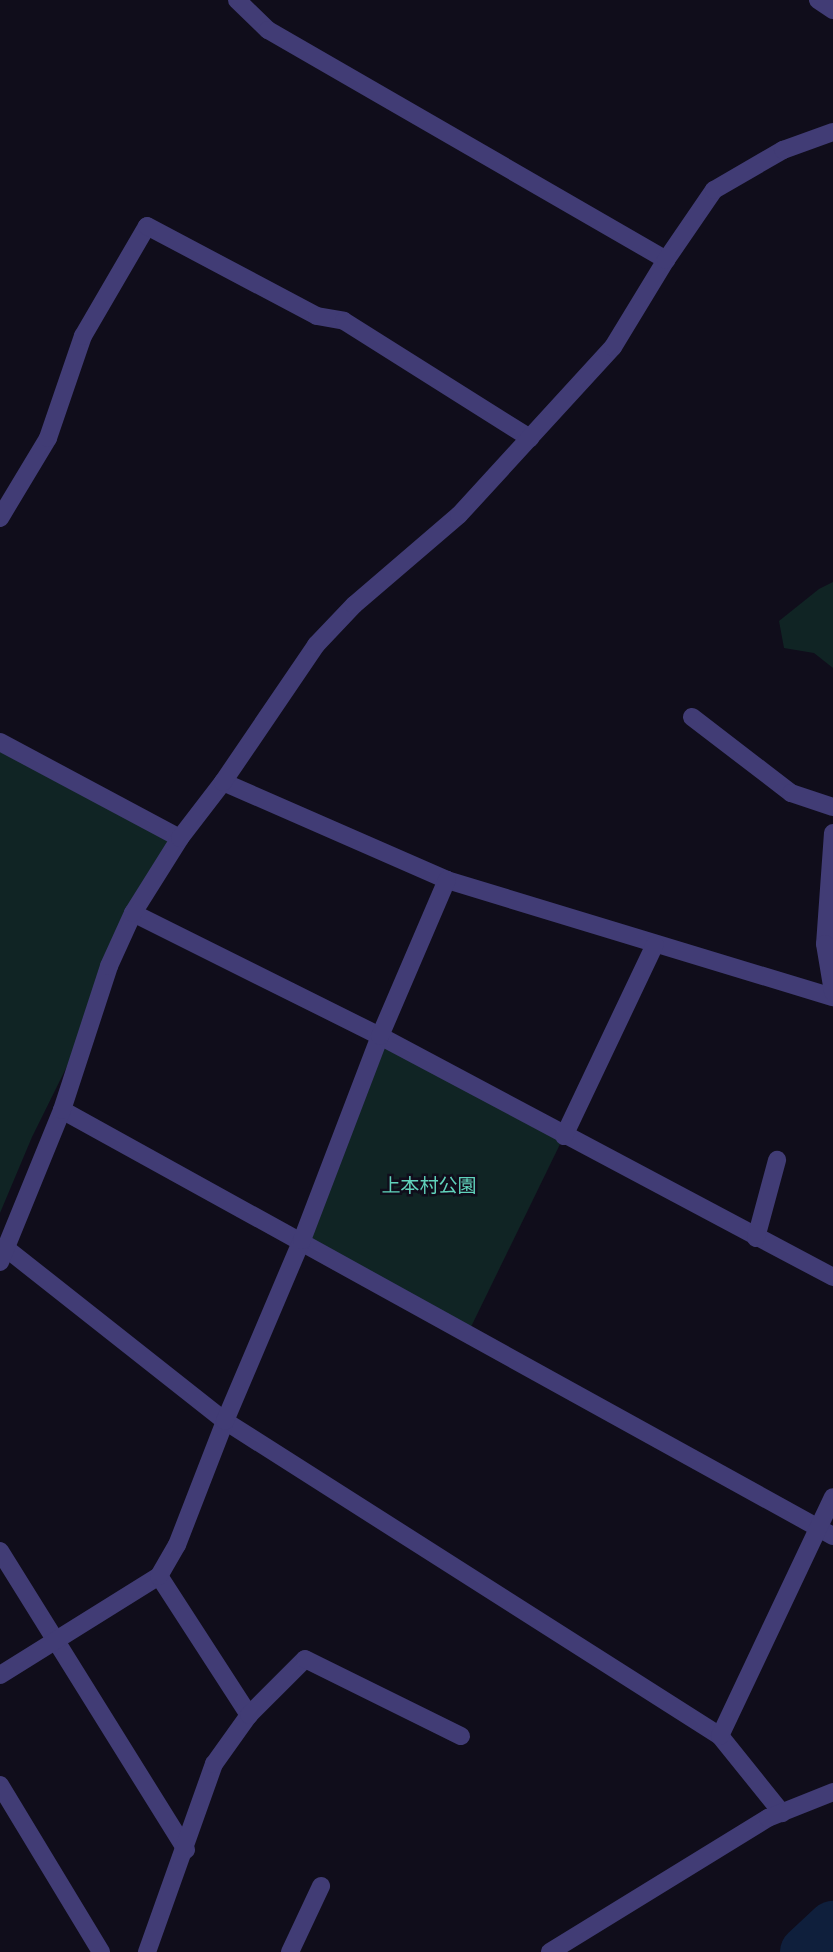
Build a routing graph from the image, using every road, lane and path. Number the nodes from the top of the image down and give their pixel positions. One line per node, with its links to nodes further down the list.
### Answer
1 (237, 0): 5 (street)
2 (818, 0): 3 (street)
3 (833, 10)
4 (833, 132): 5 (street)
5 (666, 260): 6 (street)
6 (530, 438): 7 (street); 10 (street)
7 (0, 518)
8 (692, 717): 11 (street)
9 (0, 742): 13 (street)
10 (223, 782): 13 (street); 14 (street)
11 (833, 807)
12 (833, 833): 17 (street)
13 (180, 838): 15 (street)
14 (447, 880): 16 (street); 18 (street)
15 (133, 914): 18 (street); 19 (street)
16 (655, 944): 17 (street); 20 (street)
17 (833, 994)
18 (380, 1036): 20 (street); 23 (street)
19 (62, 1110): 23 (street); 24 (street)
20 (564, 1136): 22 (street)
21 (777, 1160): 22 (street)
22 (756, 1238): 25 (street)
23 (302, 1240): 26 (street); 28 (street)
24 (3, 1255): 26 (street)
25 (833, 1277)
26 (225, 1421): 30 (street); 35 (street)
27 (833, 1497): 28 (street)
28 (825, 1532): 35 (street)
29 (0, 1551): 31 (street)
30 (159, 1576): 31 (street); 33 (street)
31 (57, 1640): 32 (street); 39 (street)
32 (0, 1675)
33 (249, 1715): 34 (street); 39 (street)
34 (461, 1736)
35 (720, 1736): 38 (street)
36 (0, 1784): 41 (street)
37 (833, 1792): 38 (street)
38 (782, 1813): 44 (street)
39 (186, 1850): 42 (street)
40 (321, 1886): 43 (street)
41 (101, 1952)
42 (147, 1952)
43 (290, 1952)
44 (550, 1952)

